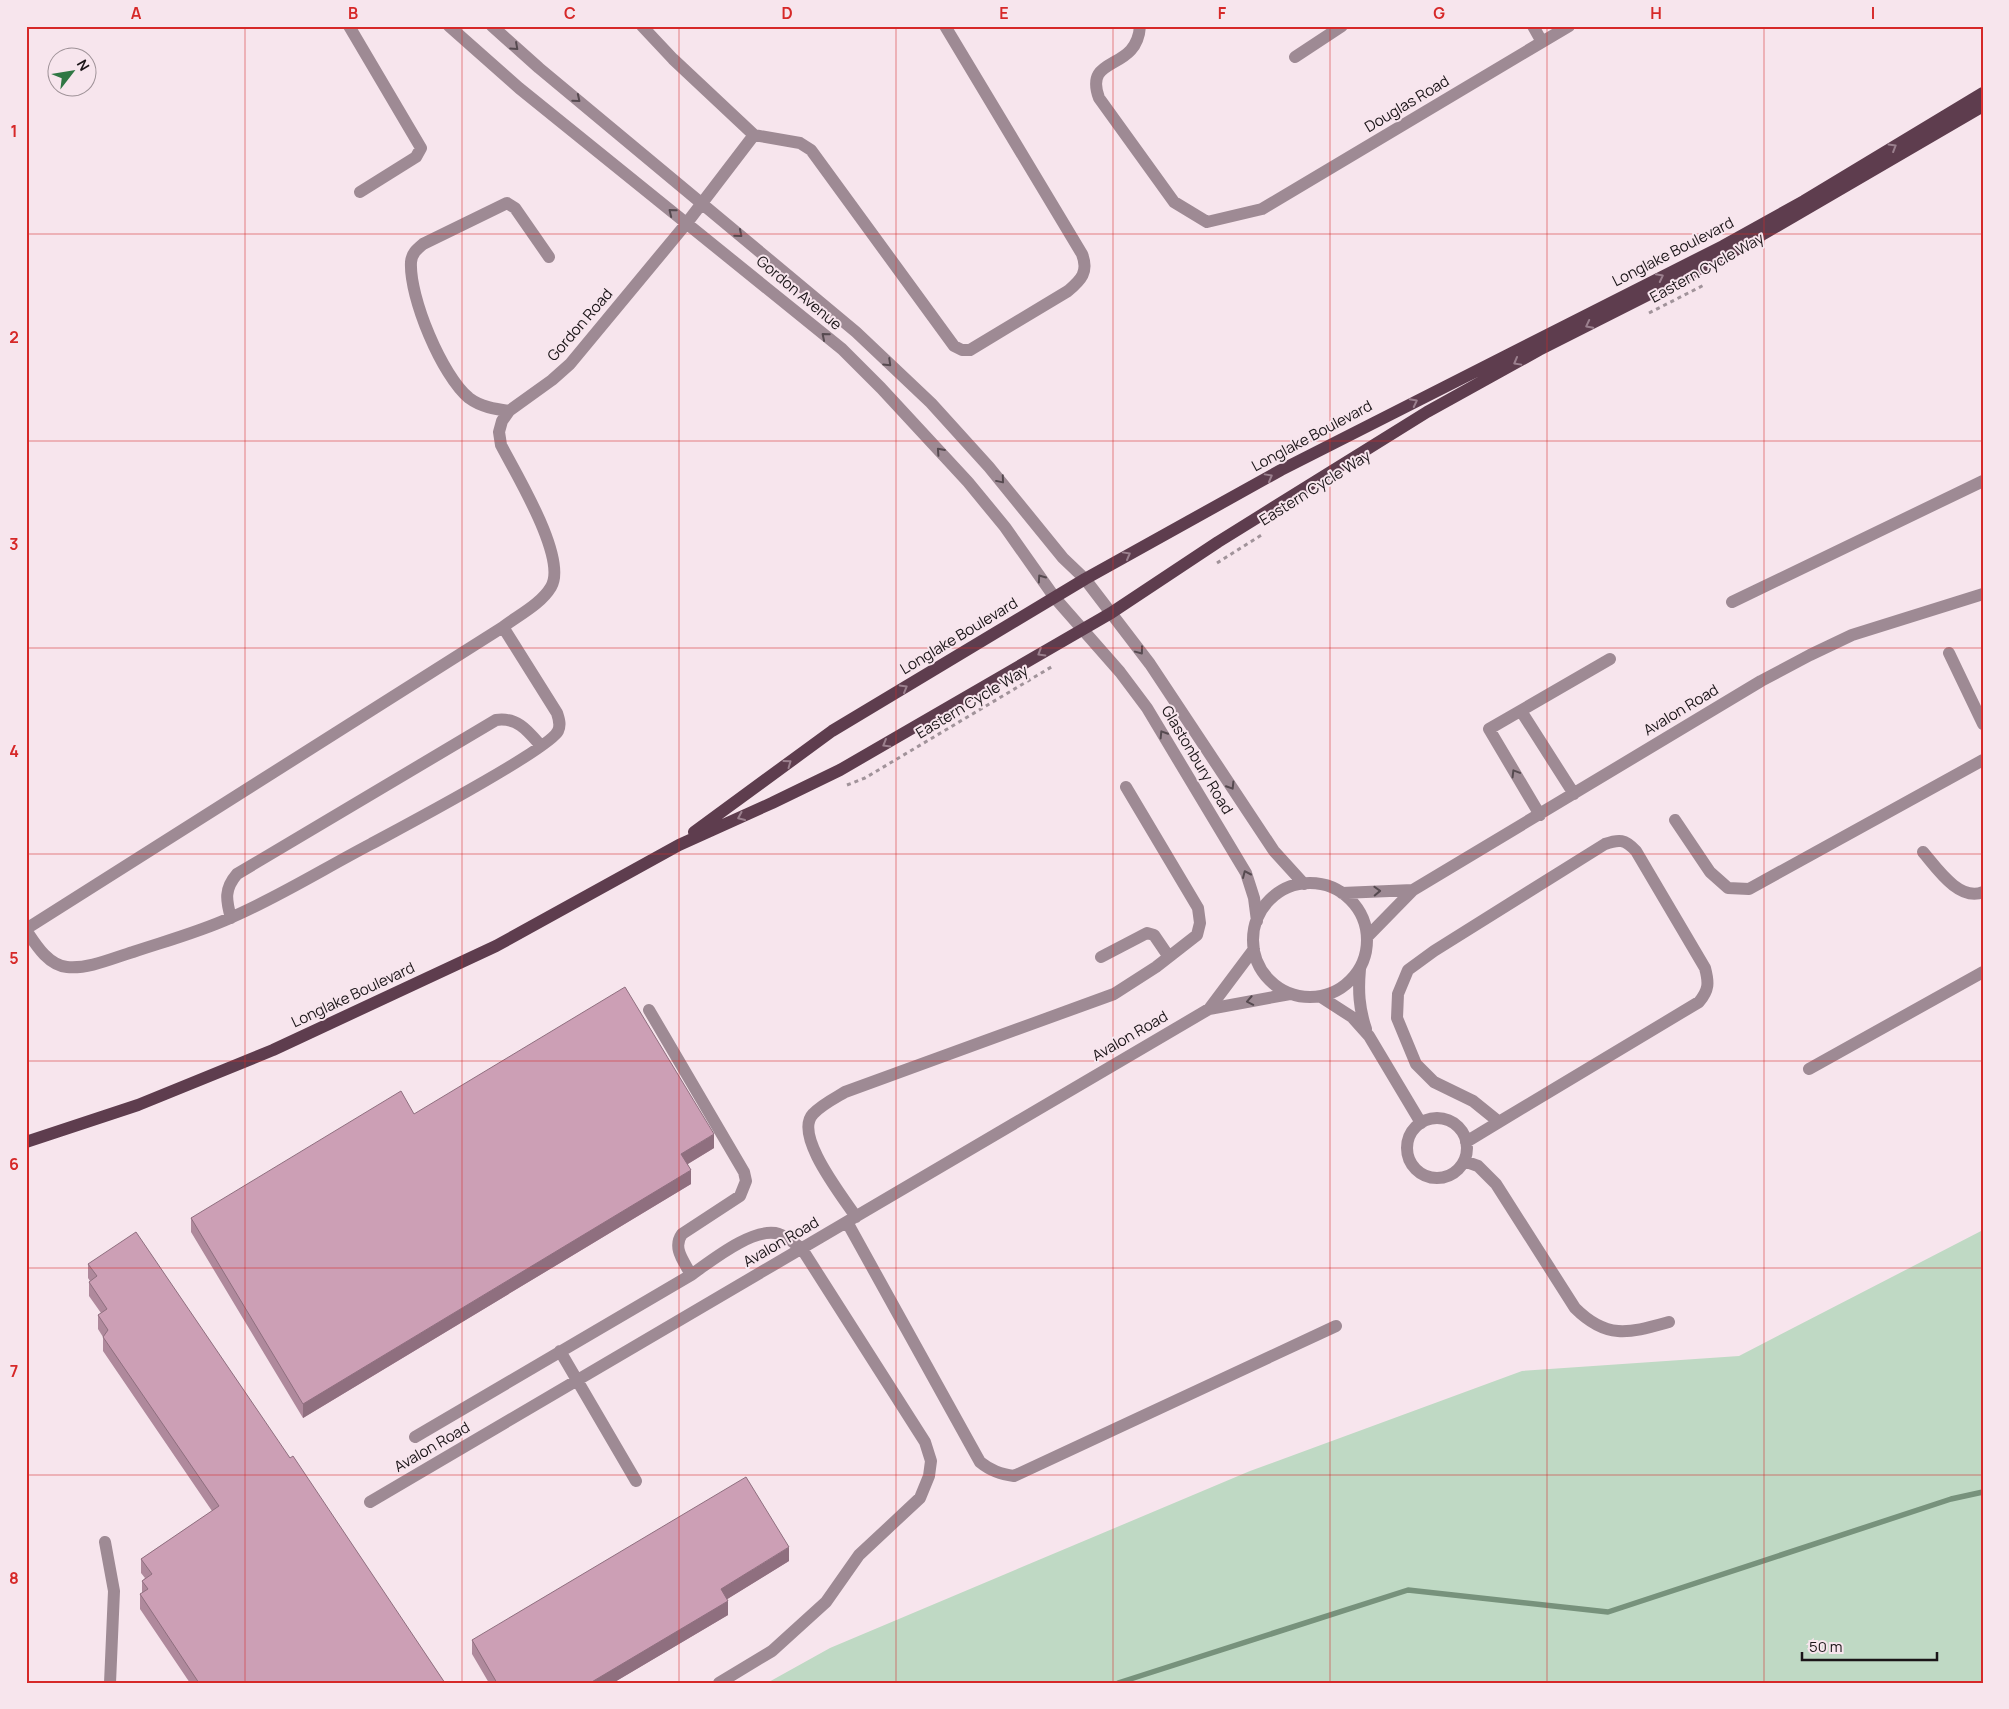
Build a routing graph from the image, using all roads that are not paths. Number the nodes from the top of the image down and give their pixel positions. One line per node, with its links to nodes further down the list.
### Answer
1 (349, 26): 15 (street)
2 (448, 26): 17 (street, Gordon Avenue, one-way to 2)
3 (492, 26): 16 (street, Gordon Avenue, one-way to 16)
4 (642, 26): 14 (street)
5 (945, 26): 14 (street)
6 (1140, 26): 10 (street, Douglas Road)
7 (1342, 26): 11 (street)
8 (1533, 26): 10 (street)
9 (1568, 26): 10 (street, Douglas Road)
10 (1542, 42)
11 (1295, 57)
12 (1983, 93): 21 (main road, Longlake Boulevard, one-way to 12)
13 (1983, 106): 25 (main road, Longlake Boulevard, one-way to 25)
14 (754, 135): 16 (street, Gordon Road)
15 (360, 192)
16 (702, 202): 17 (street, Gordon Road); 21 (street, Gordon Avenue, one-way to 21)
17 (686, 224): 19 (street, Gordon Road); 23 (street, Gordon Avenue, one-way to 17)
18 (549, 257): 19 (street)
19 (509, 411): 26 (street)
20 (1983, 481): 24 (street)
21 (1085, 579): 23 (main road, Longlake Boulevard); 25 (street, Gordon Avenue)
22 (1983, 594): 35 (street, Avalon Road)
23 (1055, 598): 27 (street, Gordon Avenue); 38 (main road, Longlake Boulevard, one-way to 23)
24 (1732, 602)
25 (1111, 612): 27 (main road, Longlake Boulevard); 40 (street, Glastonbury Road, one-way to 40)
26 (503, 627): 32 (street); 46 (street)
27 (1084, 629): 38 (main road, Longlake Boulevard, one-way to 38); 45 (street, Glastonbury Road, one-way to 27)
28 (1949, 653): 31 (street)
29 (1610, 660): 30 (street)
30 (1521, 711): 35 (street); 36 (street, one-way to 30)
31 (1983, 724)
32 (541, 746): 44 (street); 44 (street)
33 (1983, 760): 37 (street)
34 (1126, 787): 50 (street)
35 (1574, 794): 36 (street, Avalon Road)
36 (1540, 815): 41 (street, Avalon Road)
37 (1675, 820)
38 (678, 844): 61 (main road, Longlake Boulevard)
39 (1922, 852): 42 (street)
40 (1304, 884): 43 (street); 45 (street)
41 (1413, 890): 43 (street, one-way to 41); 47 (street)
42 (1983, 892)
43 (1342, 893): 47 (street)
44 (231, 918): 46 (street)
45 (1257, 921): 48 (street)
46 (26, 930)
47 (1368, 937): 51 (street)
48 (1254, 949): 53 (street); 55 (street, Avalon Road)
49 (1101, 957): 50 (street)
50 (1169, 957): 64 (street)
51 (1360, 969): 54 (street); 57 (street)
52 (1983, 972): 58 (street)
53 (1290, 994): 54 (street); 55 (street, Avalon Road, one-way to 55)
54 (1321, 997): 57 (street)
55 (1209, 1009): 64 (street, Avalon Road)
56 (649, 1010): 66 (street)
57 (1369, 1036): 60 (street)
58 (1809, 1069)
59 (1499, 1122): 59 (street); 62 (street)
60 (1421, 1123): 62 (street); 63 (street)
61 (26, 1142)
62 (1466, 1142): 63 (street)
63 (1464, 1161): 67 (street)
64 (851, 1219): 65 (street, Avalon Road); 68 (street)
65 (802, 1249): 66 (street); 70 (street, Avalon Road); 76 (street)
66 (691, 1275): 69 (street)
67 (1669, 1322)
68 (1336, 1326)
69 (560, 1351): 70 (street); 71 (street)
70 (578, 1380): 72 (street); 73 (street, Avalon Road)
71 (415, 1437)
72 (636, 1481)
73 (370, 1502)
74 (105, 1542): 75 (street)
75 (110, 1683)
76 (719, 1683)

